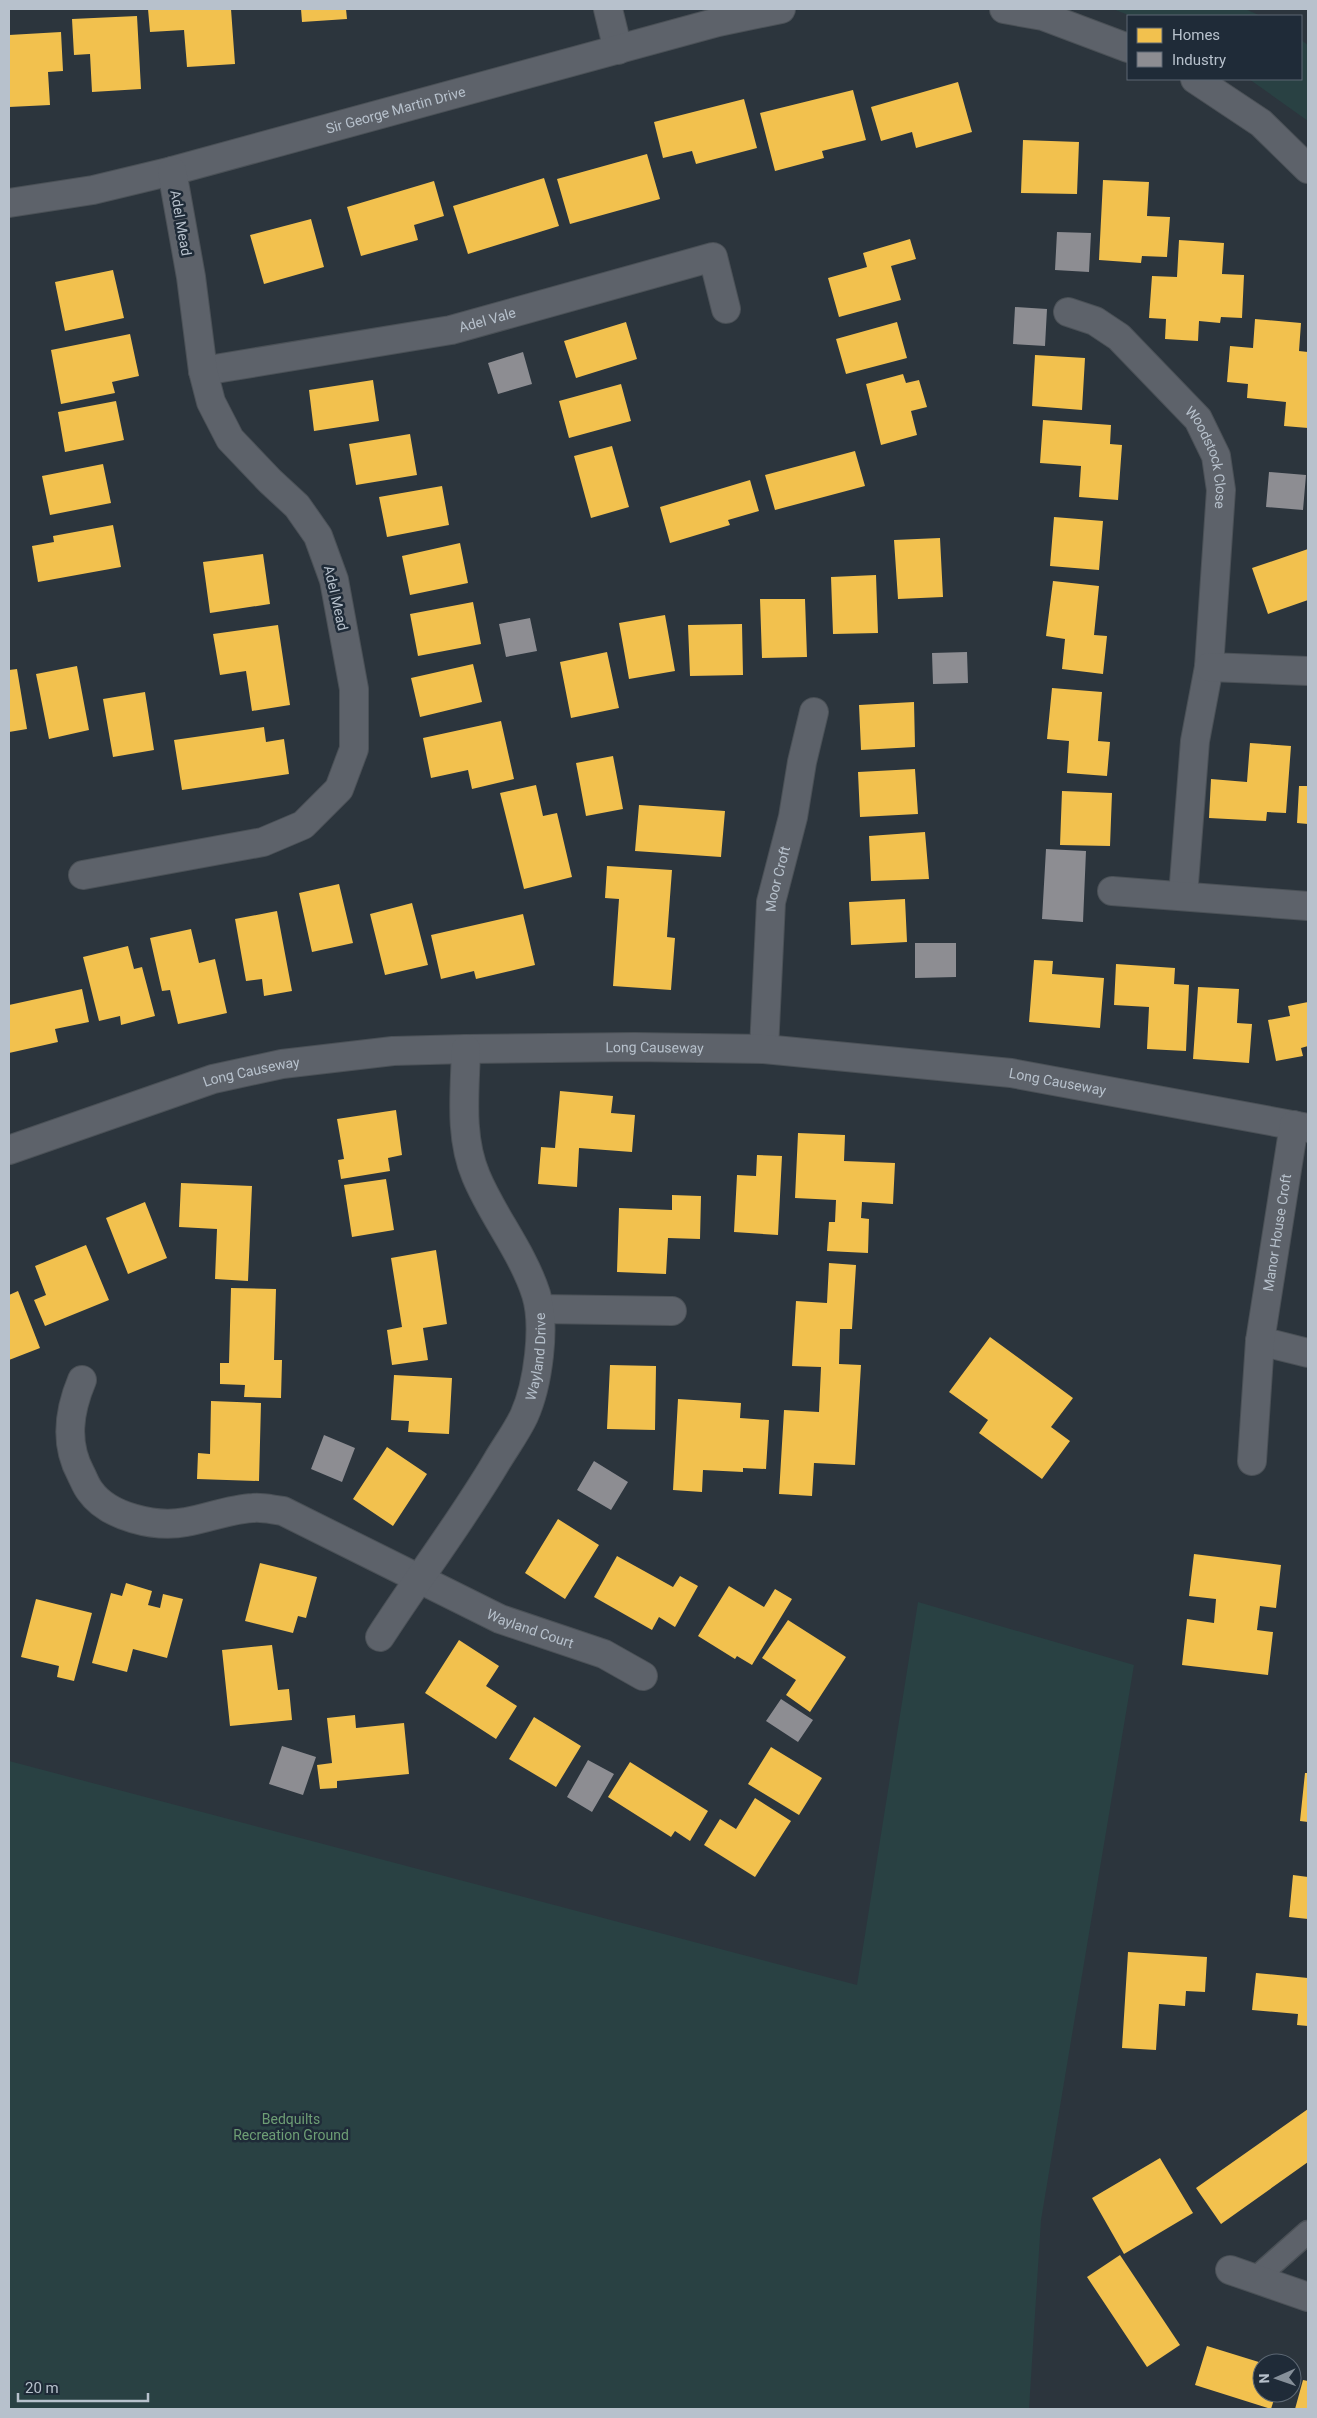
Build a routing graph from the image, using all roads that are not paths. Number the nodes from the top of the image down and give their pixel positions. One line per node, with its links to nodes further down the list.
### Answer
1 (608, 9): 5 (street)
2 (781, 9): 5 (street, Sir George Martin Drive)
3 (1004, 9): 4 (street)
4 (1127, 48)
5 (618, 50): 8 (street, Sir George Martin Drive)
6 (1196, 80): 7 (street)
7 (1308, 169)
8 (172, 171): 9 (street, Sir George Martin Drive); 12 (street, Adel Mead)
9 (9, 203)
10 (726, 308): 12 (street, Adel Vale)
11 (1068, 312): 13 (street, Woodstock Close)
12 (202, 371): 16 (street, Adel Mead)
13 (1209, 667): 14 (street); 18 (street, Woodstock Close)
14 (1308, 671)
15 (814, 712): 20 (street, Moor Croft)
16 (83, 875)
17 (1112, 891): 18 (street)
18 (1183, 896): 19 (street)
19 (1308, 906)
20 (764, 1048): 21 (street, Long Causeway); 22 (street, Long Causeway)
21 (466, 1049): 23 (street, Long Causeway); 24 (street, Wayland Drive)
22 (1301, 1126): 26 (street, Manor House Croft)
23 (9, 1150)
24 (540, 1309): 25 (street); 30 (street, Wayland Drive)
25 (672, 1312)
26 (1260, 1341): 27 (street); 29 (street, Manor House Croft)
27 (1308, 1353)
28 (82, 1380): 30 (street, Wayland Court)
29 (1252, 1461)
30 (418, 1577): 31 (street, Wayland Drive); 32 (street, Wayland Court)
31 (380, 1637)
32 (643, 1676)
33 (1308, 2232): 34 (lane)
34 (1242, 2274): 35 (street)
35 (1308, 2297)

